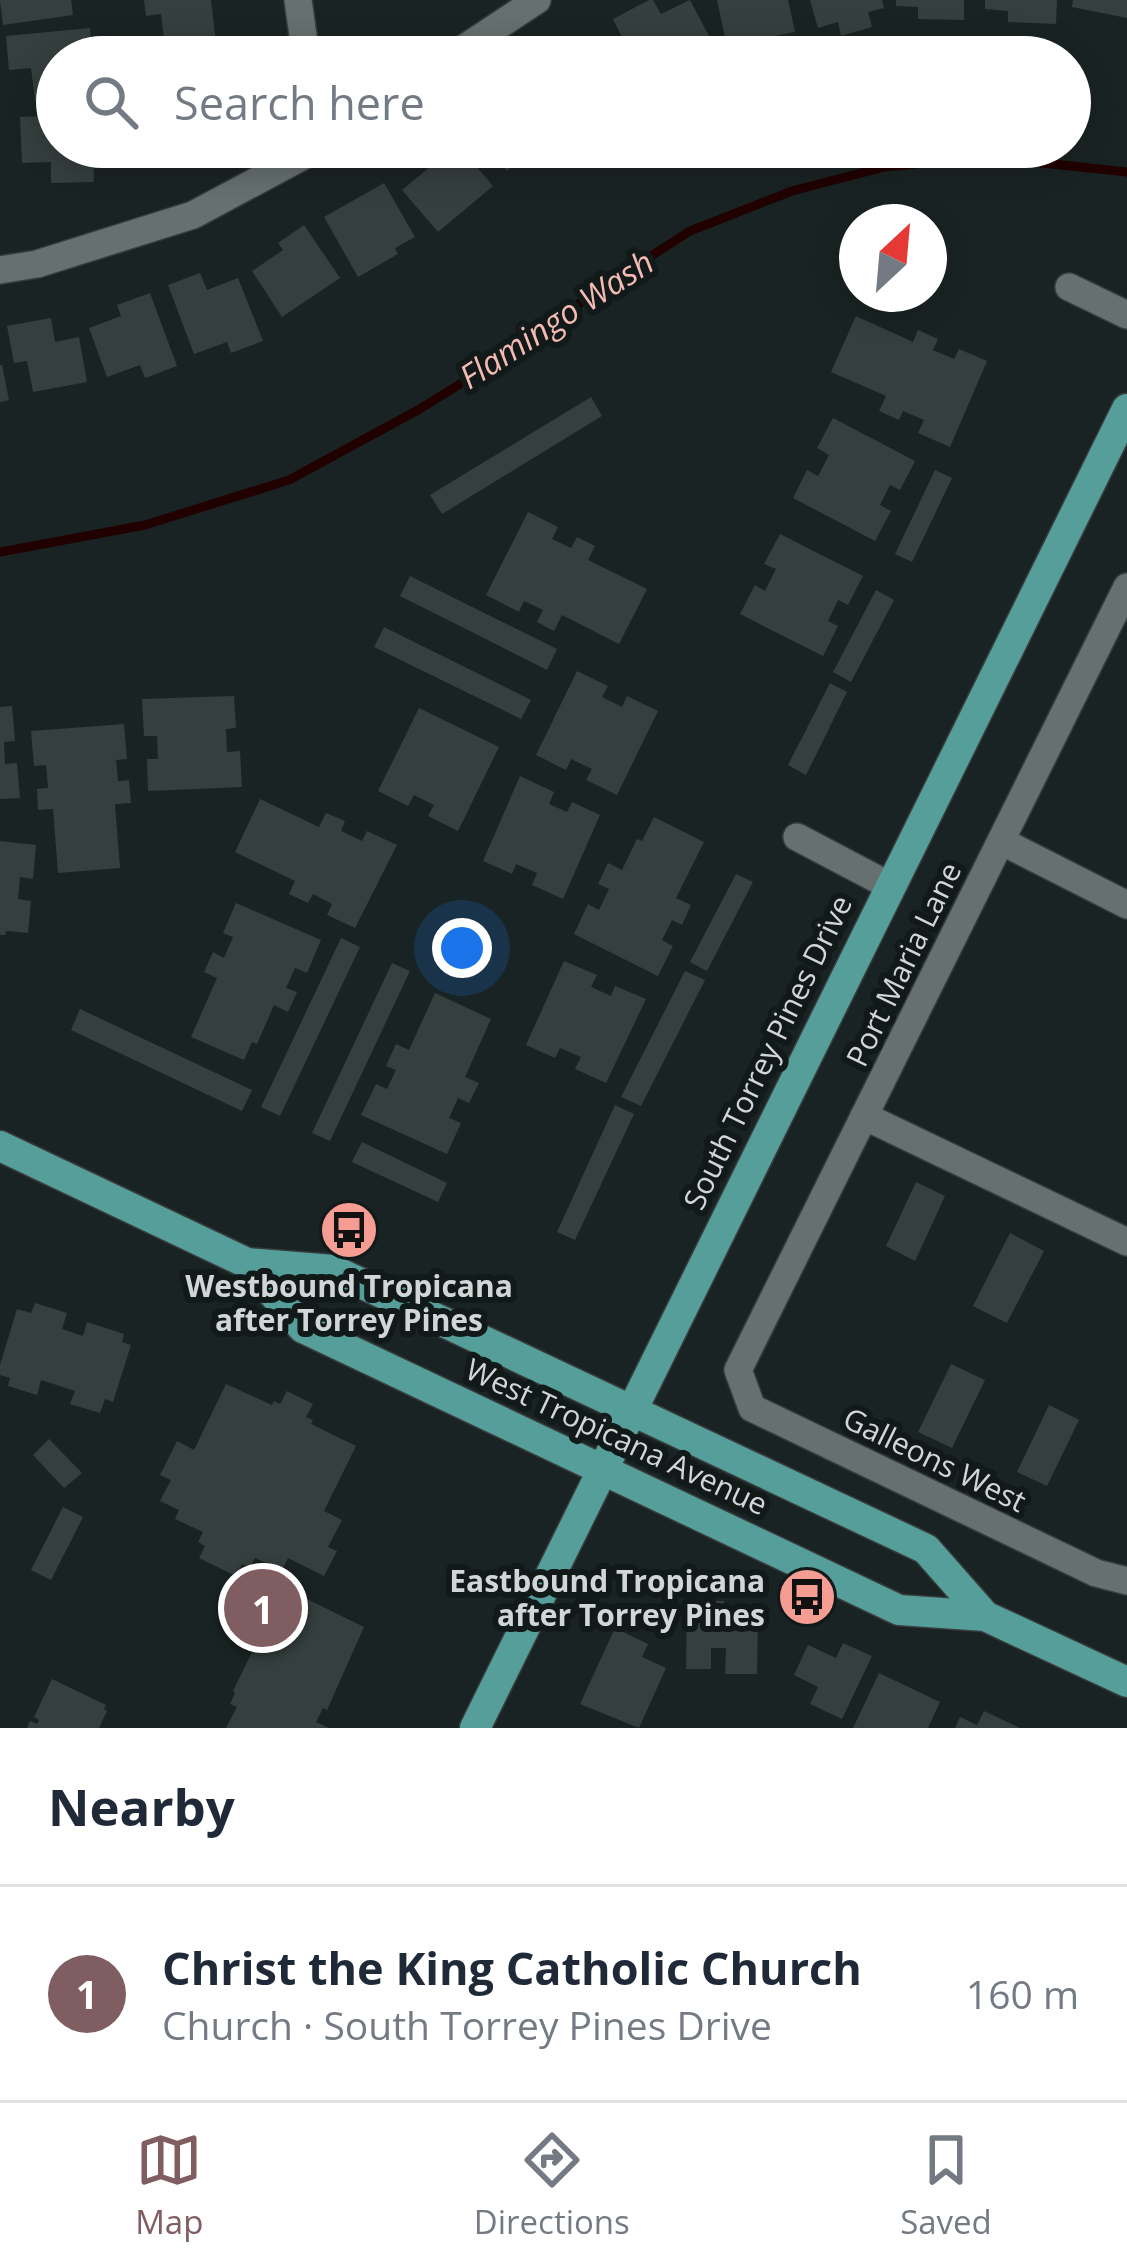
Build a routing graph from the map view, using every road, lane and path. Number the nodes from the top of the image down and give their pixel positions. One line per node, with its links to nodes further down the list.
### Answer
1 (298, 0): 3 (street)
2 (537, 0): 4 (street)
3 (302, 36)
4 (483, 36)
5 (280, 168): 6 (street)
6 (0, 270)
7 (1069, 287): 8 (street)
8 (1127, 315)
9 (1127, 409): 13 (main road, South Torrey Pines Drive)
10 (1127, 587): 12 (street, Port Maria Lane)
11 (797, 838): 13 (street)
12 (1001, 841): 14 (street); 15 (street, Port Maria Lane)
13 (890, 886): 20 (main road, South Torrey Pines Drive)
14 (1127, 905)
15 (865, 1116): 17 (street); 19 (street, Port Maria Lane)
16 (0, 1146): 18 (main road, West Tropicana Avenue)
17 (1127, 1242)
18 (248, 1263): 20 (main road, West Tropicana Avenue); 21 (main road, West Tropicana Avenue)
19 (738, 1370): 22 (street, Galleons West)
20 (631, 1410): 21 (main road, South Torrey Pines Drive); 23 (main road, West Tropicana Avenue)
21 (602, 1469): 23 (main road, West Tropicana Avenue); 25 (main road, South Torrey Pines Drive)
22 (1127, 1582)
23 (985, 1616): 24 (main road, West Tropicana Avenue)
24 (1127, 1682)
25 (475, 1728)

